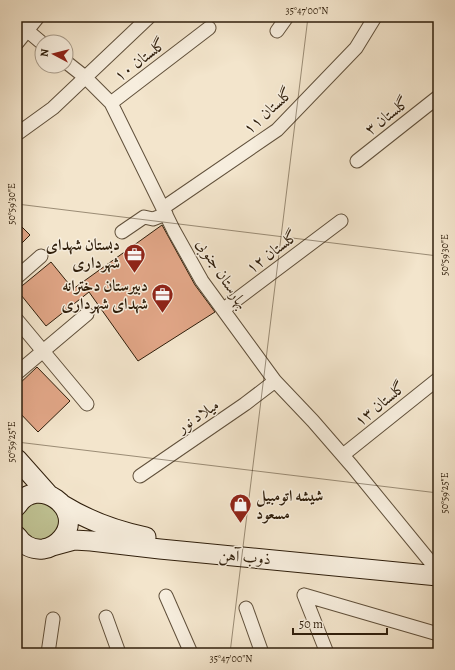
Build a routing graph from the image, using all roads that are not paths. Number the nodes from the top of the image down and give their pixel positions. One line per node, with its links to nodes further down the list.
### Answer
1 (38, 17): 5 (street)
2 (149, 17): 11 (street)
3 (287, 17): 7 (street)
4 (375, 17): 16 (street, گلستان ۱۱)
5 (22, 27): 8 (street); 9 (street)
6 (210, 28): 13 (street, گلستان ۱۰)
7 (276, 31)
8 (34, 37)
9 (17, 43)
10 (74, 68): 11 (street, بهارستان جنوبی)
11 (85, 77): 13 (street, بهارستان جنوبی); 14 (street)
12 (438, 97): 15 (street, گلستان ۳)
13 (111, 103): 16 (street, بهارستان جنوبی)
14 (17, 134)
15 (357, 161)
16 (165, 211): 18 (street); 21 (street, بهارستان جنوبی)
17 (341, 221): 21 (street, گلستان ۱۲)
18 (122, 232)
19 (41, 256): 20 (street)
20 (17, 277)
21 (224, 309): 27 (street, بهارستان جنوبی)
22 (87, 314): 24 (street)
23 (17, 320): 24 (street)
24 (43, 351): 25 (street); 28 (street)
25 (17, 373)
26 (438, 379): 29 (street, گلستان ۱۳)
27 (275, 381): 29 (street, بهارستان جنوبی); 31 (street, میلاد نور)
28 (88, 404)
29 (342, 455): 37 (street, بهارستان جنوبی)
30 (17, 459): 32 (main road)
31 (140, 476)
32 (56, 500): 33 (main road); 35 (main road); 37 (main road, ذوب آهن)
33 (17, 506)
34 (17, 536): 35 (main road)
35 (48, 548): 36 (main road, ذوب آهن); 37 (main road, ذوب آهن)
36 (17, 559)
37 (435, 570)
38 (166, 596): 45 (street)
39 (246, 608): 46 (street)
40 (106, 617): 44 (street)
41 (53, 619): 43 (street)
42 (438, 634): 47 (street)
43 (48, 653)
44 (119, 653)
45 (191, 653)
46 (262, 653)
47 (327, 653)

